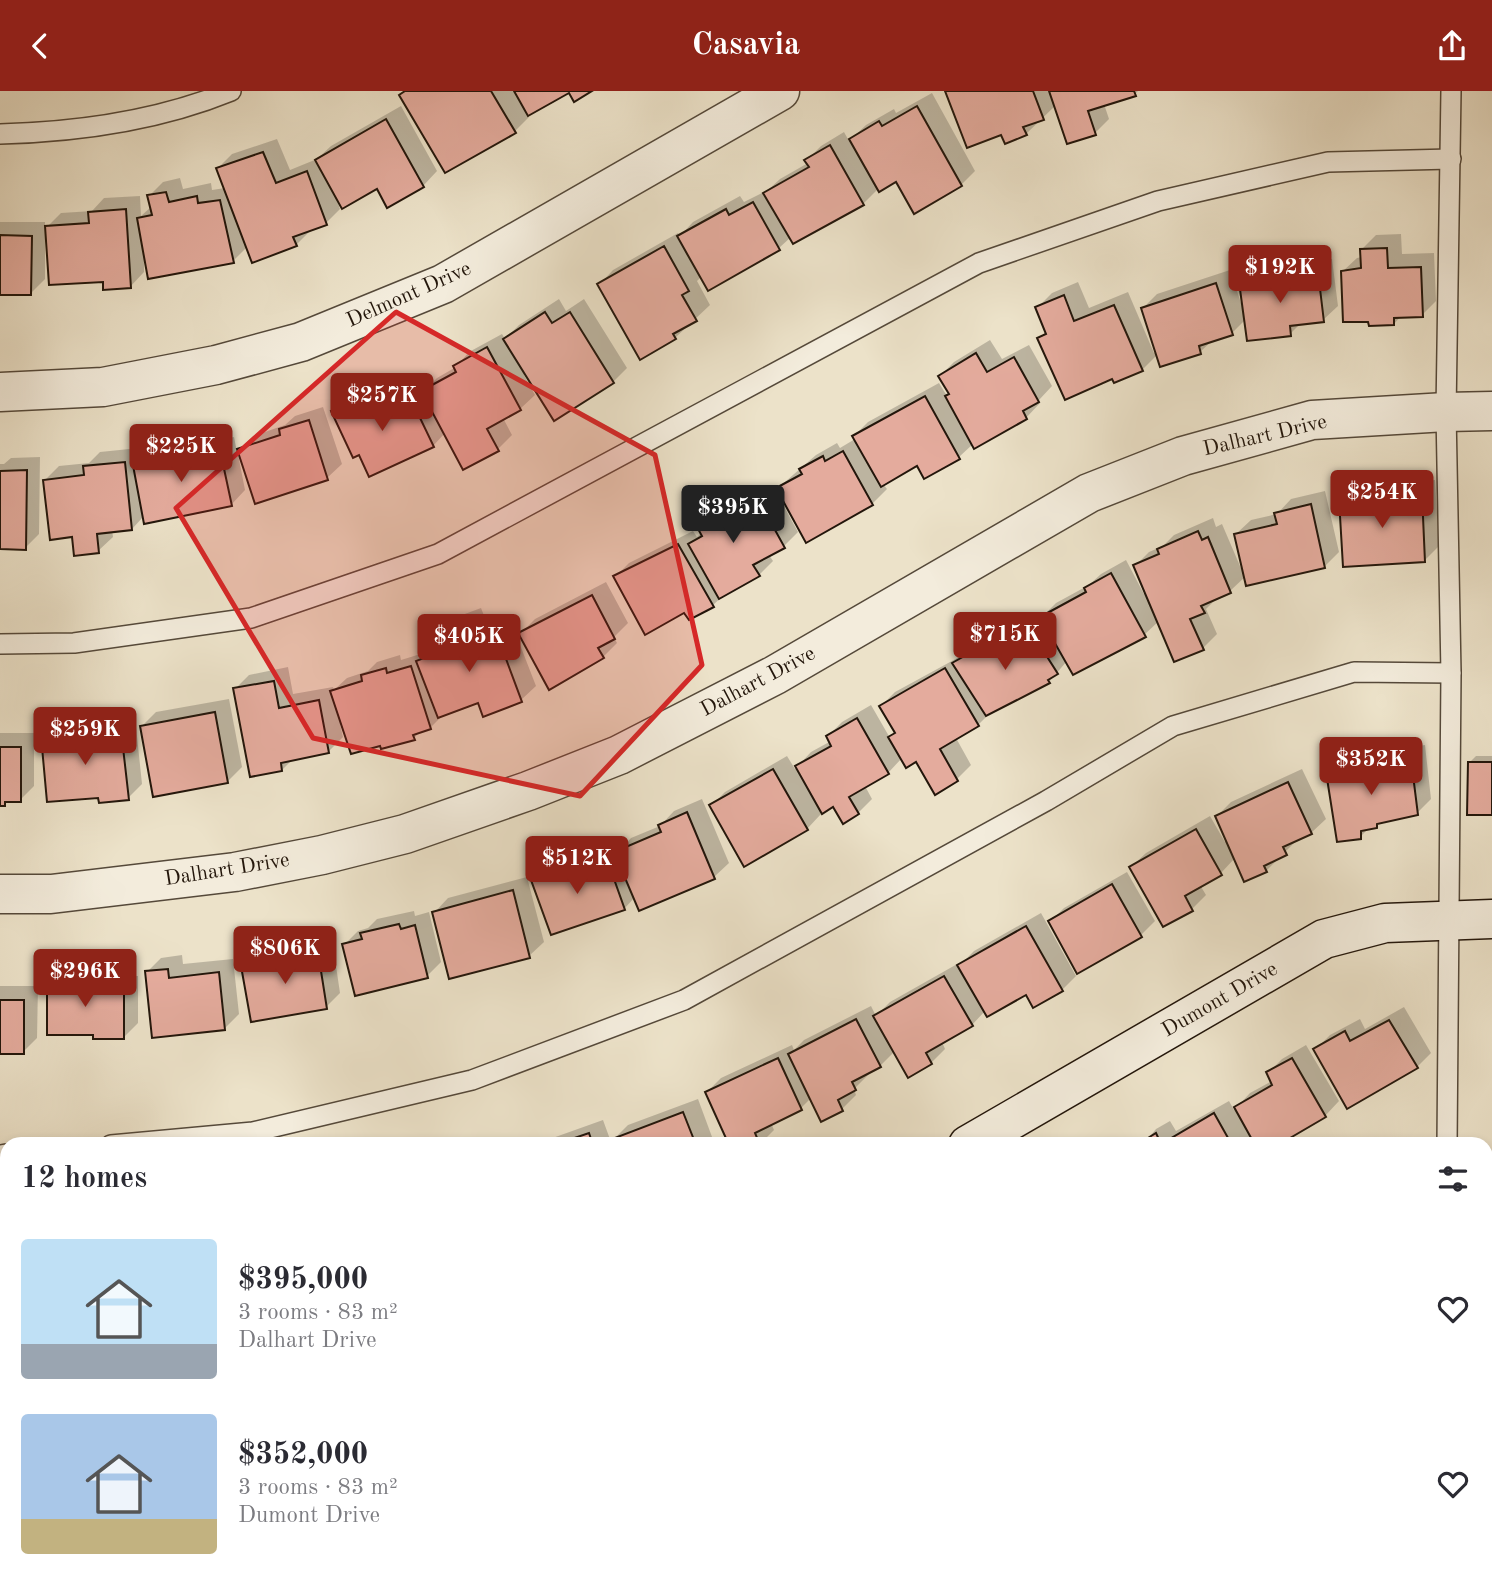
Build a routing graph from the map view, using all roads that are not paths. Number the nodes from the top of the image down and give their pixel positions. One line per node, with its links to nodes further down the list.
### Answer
1 (231, 91): 4 (lane)
2 (780, 91): 6 (street, Delmont Drive)
3 (1451, 91): 5 (lane)
4 (0, 134)
5 (1451, 159): 8 (lane); 9 (lane)
6 (0, 392)
7 (1492, 411): 8 (street, Dalhart Drive)
8 (1446, 412): 10 (lane); 11 (street, Dalhart Drive)
9 (0, 644)
10 (1451, 673): 13 (lane); 14 (lane)
11 (0, 894)
12 (1492, 919): 13 (street, Dumont Drive)
13 (1447, 920): 15 (street, Dumont Drive); 16 (lane)
14 (198, 1137)
15 (982, 1137)
16 (1447, 1137)

